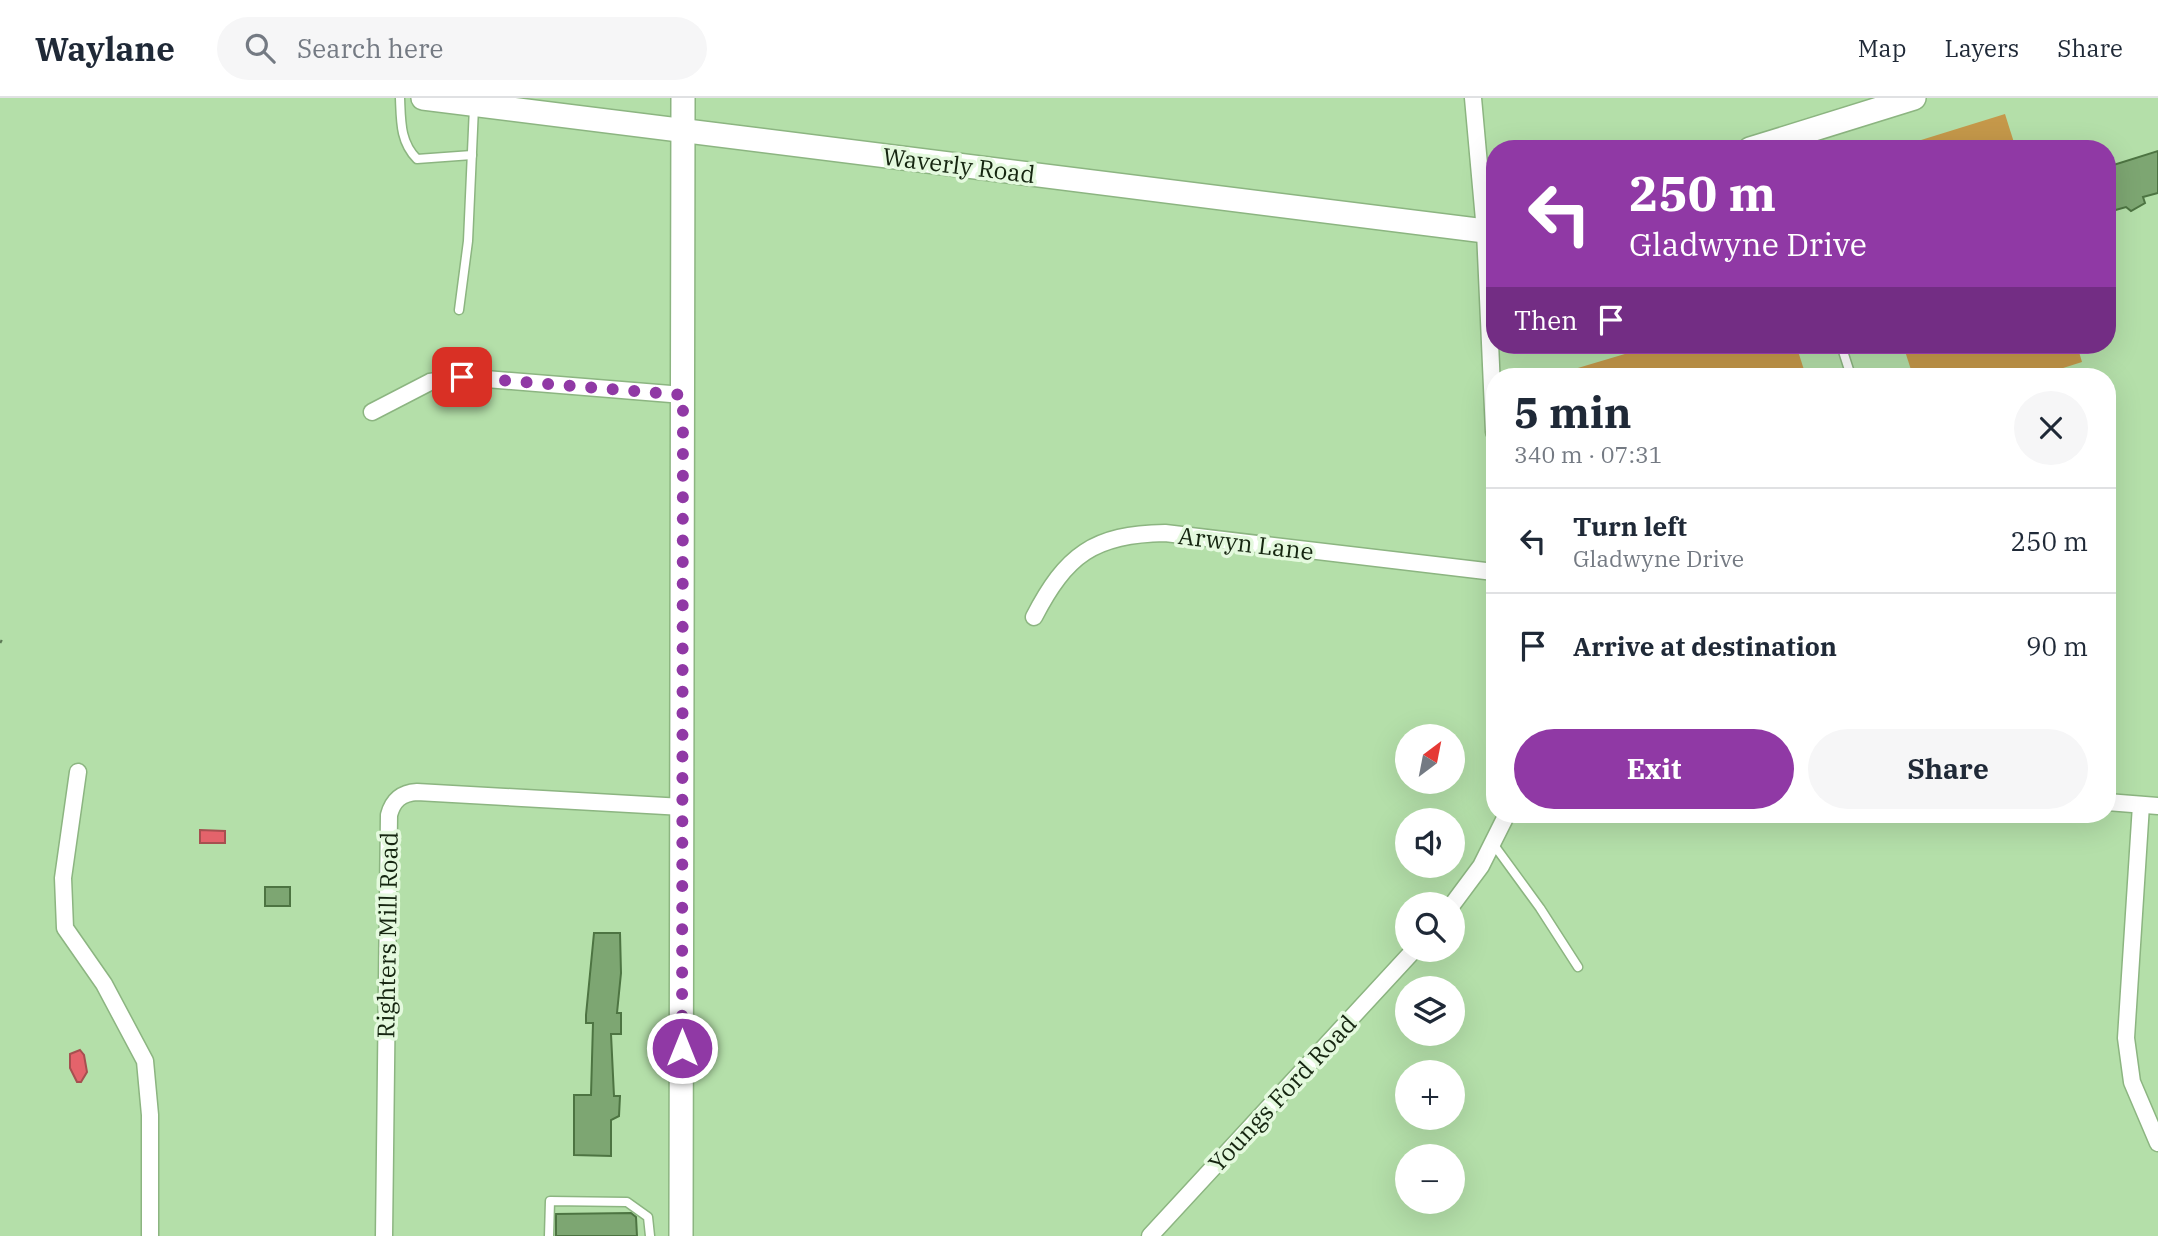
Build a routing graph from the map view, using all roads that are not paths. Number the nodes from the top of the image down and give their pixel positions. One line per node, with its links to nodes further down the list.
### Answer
1 (400, 98): 9 (lane)
2 (423, 98): 6 (street, Waverly Road)
3 (683, 98): 7 (street)
4 (1473, 98): 10 (street)
5 (1914, 98): 8 (street)
6 (474, 104): 7 (street, Waverly Road); 9 (lane)
7 (683, 131): 11 (street, Waverly Road); 13 (street)
8 (1791, 140)
9 (472, 155): 12 (lane)
10 (1486, 199)
11 (1486, 230)
12 (459, 310)
13 (683, 395): 14 (street); 21 (street)
14 (372, 412)
15 (1486, 571): 16 (street, Arwyn Lane)
16 (1034, 617)
17 (78, 772): 28 (street)
18 (2116, 803): 19 (street)
19 (2141, 805): 20 (street); 27 (street)
20 (2158, 806)
21 (683, 807): 29 (street, Righters Mill Road); 32 (street)
22 (1503, 823): 23 (street)
23 (1494, 845): 24 (street); 26 (lane)
24 (1461, 892)
25 (1403, 962): 33 (street, Youngs Ford Road)
26 (1578, 967)
27 (2158, 1143)
28 (150, 1236)
29 (384, 1236)
30 (549, 1236): 31 (lane)
31 (649, 1236)
32 (681, 1236)
33 (1150, 1236)

